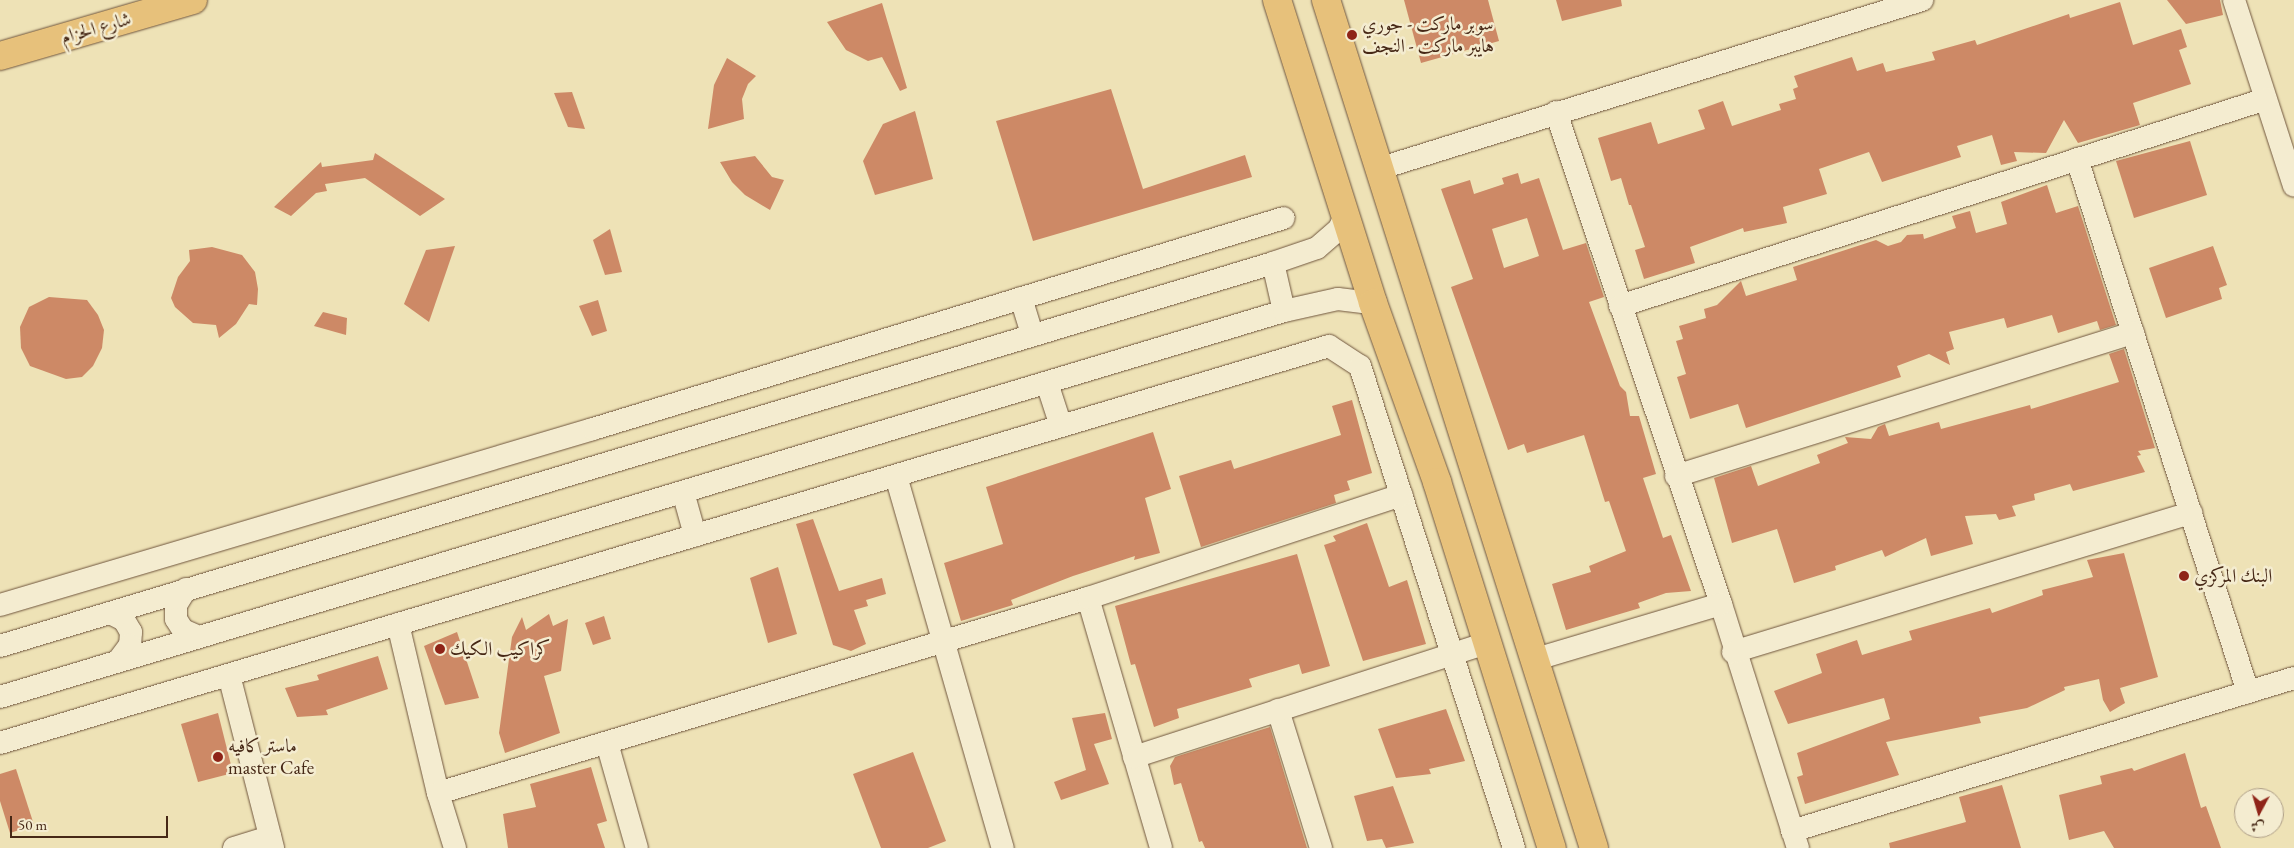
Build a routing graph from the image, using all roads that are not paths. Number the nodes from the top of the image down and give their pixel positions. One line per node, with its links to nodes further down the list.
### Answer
1 (193, 0): 6 (main road, شارع الحزام)
2 (1277, 0): 12 (main road)
3 (1326, 0): 10 (main road)
4 (1922, 0): 8 (street)
5 (2234, 0): 7 (street)
6 (0, 56)
7 (2266, 99): 9 (street); 11 (street)
8 (1556, 112): 10 (street); 17 (street)
9 (2077, 159): 17 (street); 19 (street)
10 (1378, 168): 43 (main road)
11 (2294, 186)
12 (1345, 216): 14 (street); 16 (main road)
13 (1284, 218): 15 (street)
14 (1273, 263): 18 (street); 20 (street)
15 (1021, 298): 20 (street); 23 (street)
16 (1373, 303): 18 (street); 39 (main road)
17 (1620, 306): 26 (street)
18 (1284, 311): 21 (street)
19 (2134, 334): 26 (street); 29 (street)
20 (1032, 335): 24 (street)
21 (1047, 382): 22 (street); 27 (street)
22 (1060, 426): 25 (street); 28 (street)
23 (593, 429): 24 (street); 34 (street)
24 (604, 464): 31 (street)
25 (896, 476): 30 (street); 38 (street)
26 (1676, 476): 33 (street)
27 (683, 492): 30 (street); 37 (street)
28 (1402, 496): 32 (street); 42 (street)
29 (2191, 513): 41 (street); 47 (street)
30 (695, 535): 36 (street)
31 (186, 590): 35 (street); 37 (street)
32 (1088, 598): 38 (street); 52 (street)
33 (1720, 604): 41 (street); 43 (street)
34 (0, 605)
35 (110, 613): 40 (street); 44 (street)
36 (398, 624): 45 (street); 53 (street)
37 (199, 637): 44 (street)
38 (942, 642): 51 (street); 59 (street)
39 (1486, 643): 42 (street); 63 (main road)
40 (0, 646)
41 (1733, 652): 54 (street)
42 (1452, 655): 49 (street); 62 (street)
43 (1533, 660): 64 (main road)
44 (118, 662): 48 (street)
45 (228, 675): 50 (street); 55 (street)
46 (2294, 678): 47 (street)
47 (2248, 692): 54 (street)
48 (0, 697)
49 (1278, 710): 52 (street); 61 (street)
50 (0, 743)
51 (607, 743): 53 (street); 58 (street)
52 (1134, 757): 60 (street)
53 (438, 793): 57 (street)
54 (1795, 840)
55 (272, 842): 56 (street)
56 (234, 848)
57 (455, 848)
58 (637, 848)
59 (1004, 848)
60 (1161, 848)
61 (1322, 848)
62 (1514, 848)
63 (1552, 848)
64 (1594, 848)

